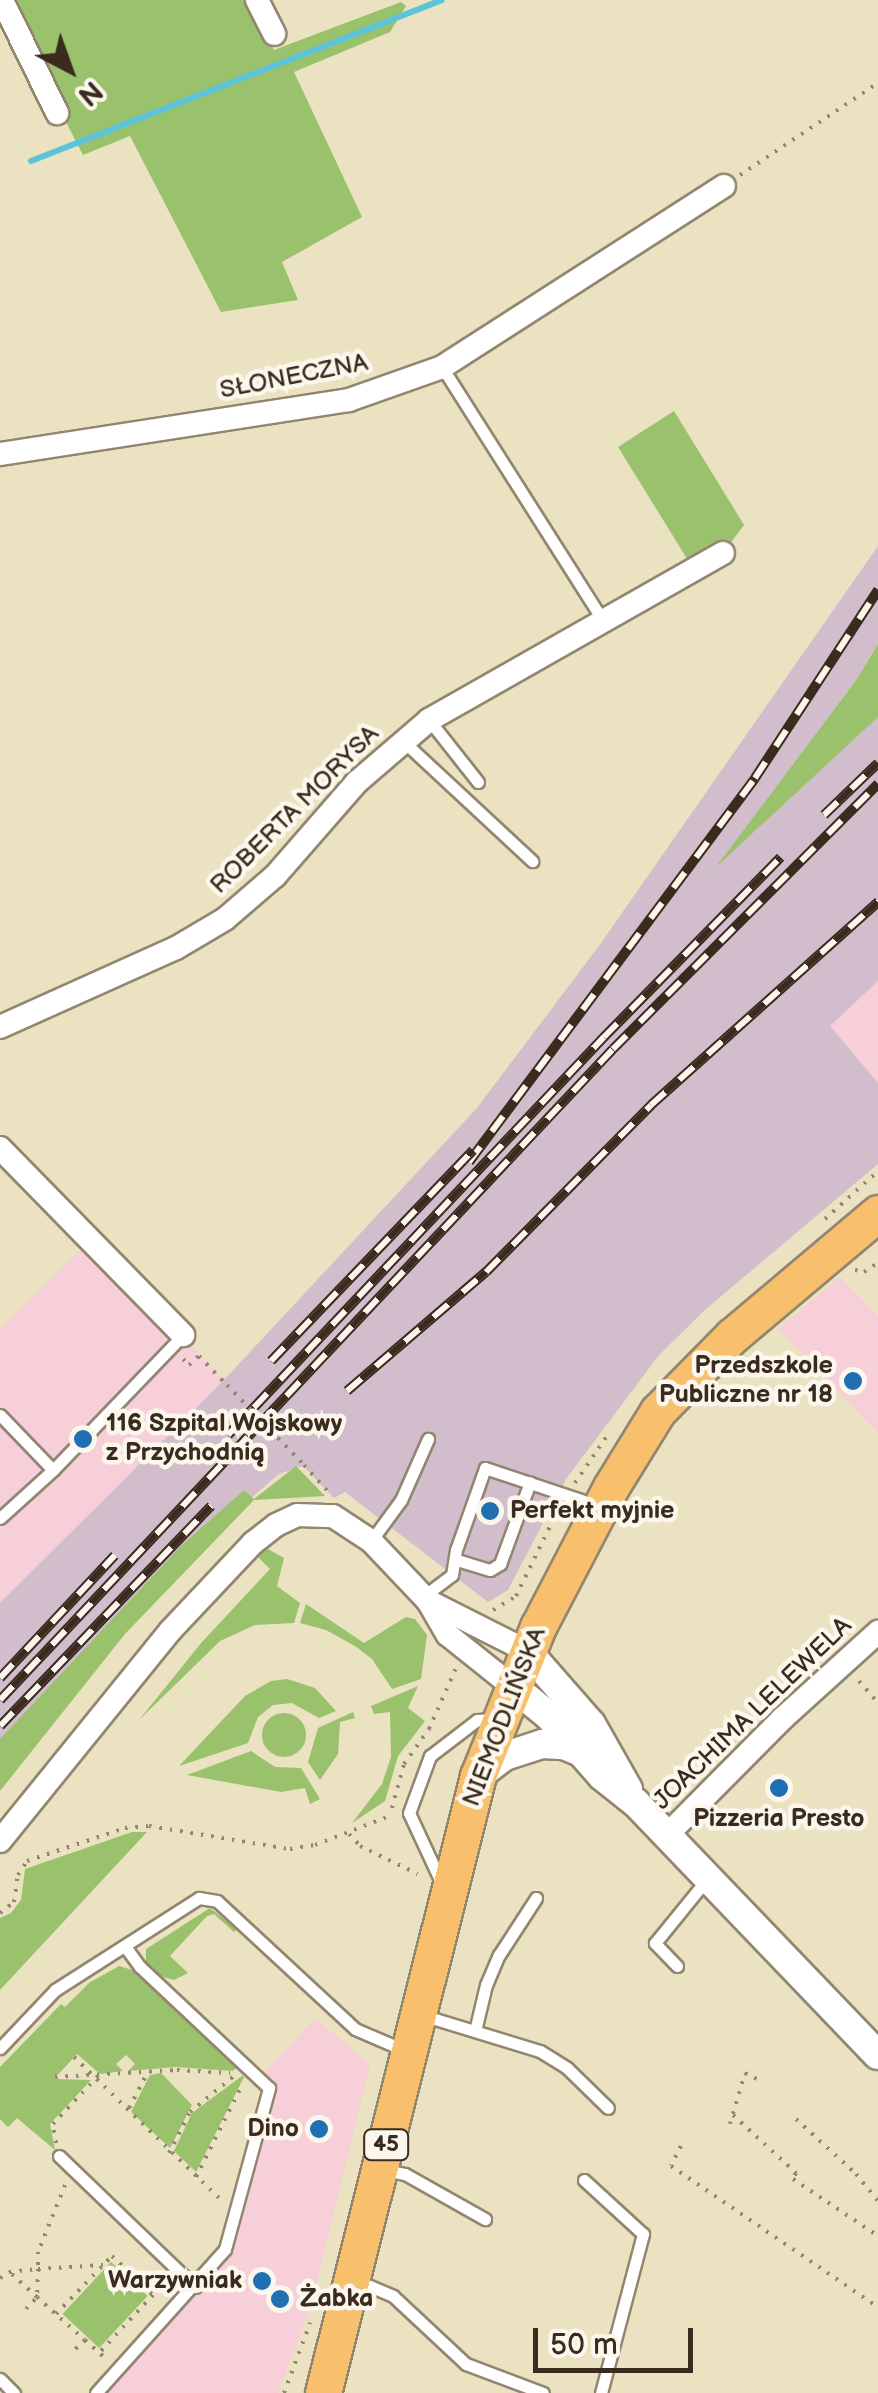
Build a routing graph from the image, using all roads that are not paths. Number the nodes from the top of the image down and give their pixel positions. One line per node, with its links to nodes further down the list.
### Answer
1 (2, 0): 4 (street)
2 (257, 0): 3 (street)
3 (274, 34)
4 (57, 112)
5 (724, 186): 6 (street, SŁONECZNA)
6 (442, 367): 7 (street, SŁONECZNA); 9 (lane)
7 (0, 454)
8 (723, 553): 9 (street, ROBERTA MORYSA)
9 (601, 618): 10 (street, ROBERTA MORYSA)
10 (429, 720): 11 (street, ROBERTA MORYSA); 12 (lane)
11 (402, 740): 13 (lane); 14 (street, ROBERTA MORYSA)
12 (478, 782)
13 (532, 861)
14 (0, 1027)
15 (0, 1148): 17 (street)
16 (878, 1213): 22 (main road, NIEMODLIŃSKA / 45)
17 (181, 1345): 20 (lane)
18 (0, 1415): 20 (lane)
19 (428, 1439): 24 (lane)
20 (53, 1470): 23 (lane)
21 (530, 1482): 22 (lane); 25 (lane); 25 (lane)
22 (600, 1506): 28 (main road, NIEMODLIŃSKA / 45)
23 (0, 1518)
24 (371, 1540): 26 (street); 35 (street)
25 (457, 1560): 26 (lane)
26 (426, 1598): 28 (street); 29 (street)
27 (878, 1632): 34 (street, JOACHIMA LELEWELA)
28 (527, 1651): 29 (main road, NIEMODLIŃSKA / 45); 33 (street)
29 (512, 1686): 30 (main road, NIEMODLIŃSKA / 45); 31 (street)
30 (498, 1718): 32 (main road, NIEMODLIŃSKA / 45); 37 (lane)
31 (578, 1752): 32 (street); 33 (street)
32 (478, 1776): 37 (main road, NIEMODLIŃSKA / 45)
33 (636, 1803): 34 (street)
34 (666, 1836): 36 (street)
35 (0, 1841)
36 (706, 1879): 40 (lane); 45 (street)
37 (448, 1898): 41 (main road, NIEMODLIŃSKA / 45)
38 (536, 1898): 42 (lane)
39 (126, 1946): 43 (lane); 44 (lane); 52 (lane)
40 (678, 1966)
41 (418, 2014): 42 (lane); 44 (main road, NIEMODLIŃSKA / 45)
42 (476, 2031): 46 (lane)
43 (0, 2048)
44 (409, 2051): 48 (main road, NIEMODLIŃSKA / 45)
45 (878, 2055)
46 (608, 2108)
47 (59, 2156): 52 (lane)
48 (380, 2169): 50 (lane); 51 (main road, NIEMODLIŃSKA / 45)
49 (584, 2180): 58 (lane)
50 (485, 2219)
51 (354, 2280): 56 (main road, NIEMODLIŃSKA / 45); 57 (lane)
52 (194, 2287): 55 (lane)
53 (0, 2379): 54 (lane)
54 (14, 2393)
55 (96, 2393)
56 (323, 2393)
57 (543, 2393)
58 (601, 2393)

